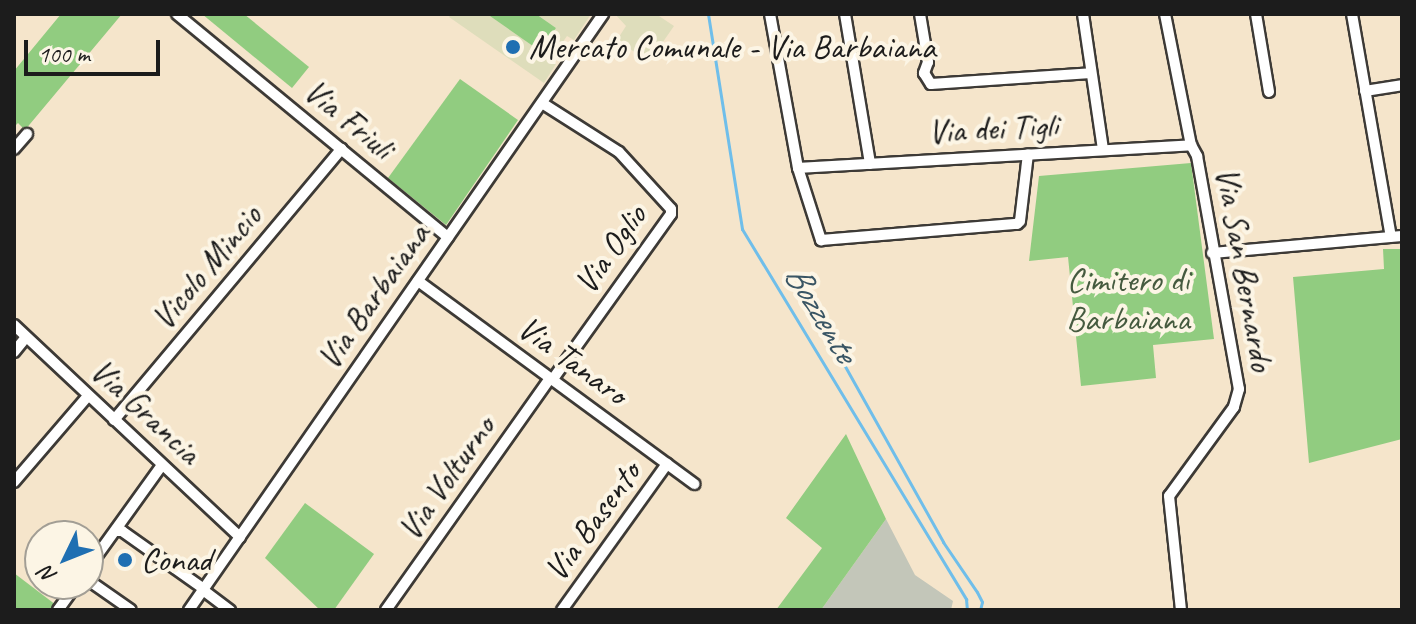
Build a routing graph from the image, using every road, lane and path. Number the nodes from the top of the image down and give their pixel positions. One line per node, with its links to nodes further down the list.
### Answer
1 (177, 14): 18 (street, Via Friuli)
2 (603, 14): 14 (street, Via Barbaiana)
3 (770, 14): 22 (street)
4 (845, 14): 21 (street)
5 (920, 14): 10 (street)
6 (1083, 14): 10 (street)
7 (1165, 14): 16 (street, Via San Bernardo)
8 (1256, 14): 13 (street)
9 (1352, 14): 12 (street)
10 (1091, 73): 19 (street)
11 (1402, 85): 12 (street)
12 (1365, 91): 24 (street)
13 (1269, 92)
14 (542, 103): 23 (street, Via Barbaiana); 30 (street, Via Oglio)
15 (27, 134): 17 (street)
16 (1191, 145): 19 (street, Via dei Tigli); 25 (street, Via San Bernardo)
17 (14, 149)
18 (341, 149): 23 (street, Via Friuli); 32 (street, Vicolo Mincio)
19 (1103, 150): 20 (street, Via dei Tigli)
20 (1028, 154): 21 (street, Via dei Tigli); 22 (street)
21 (870, 164): 22 (street, Via dei Tigli)
22 (798, 168)
23 (448, 237): 26 (street, Via Barbaiana)
24 (1397, 237): 25 (street)
25 (1212, 253): 47 (street, Via San Bernardo)
26 (418, 281): 30 (street, Via Tanaro); 38 (street, Via Barbaiana)
27 (14, 325): 28 (street, Via Grancia)
28 (26, 337): 29 (street); 31 (street, Via Grancia)
29 (14, 352)
30 (552, 378): 33 (street, Via Tanaro); 45 (street, Via Volturno)
31 (88, 396): 32 (street, Via Grancia); 35 (street)
32 (114, 420): 34 (street, Via Grancia)
33 (667, 464): 36 (street, Via Tanaro); 46 (street, Via Basento)
34 (162, 465): 37 (street); 38 (street, Via Grancia)
35 (14, 482)
36 (694, 484)
37 (116, 531): 39 (street); 40 (street)
38 (240, 537): 40 (street, Via Barbaiana)
39 (104, 547)
40 (203, 590): 43 (street, Via Barbaiana); 44 (street)
41 (104, 591): 42 (street)
42 (131, 610)
43 (189, 610)
44 (230, 610)
45 (386, 610)
46 (562, 610)
47 (1181, 610)

